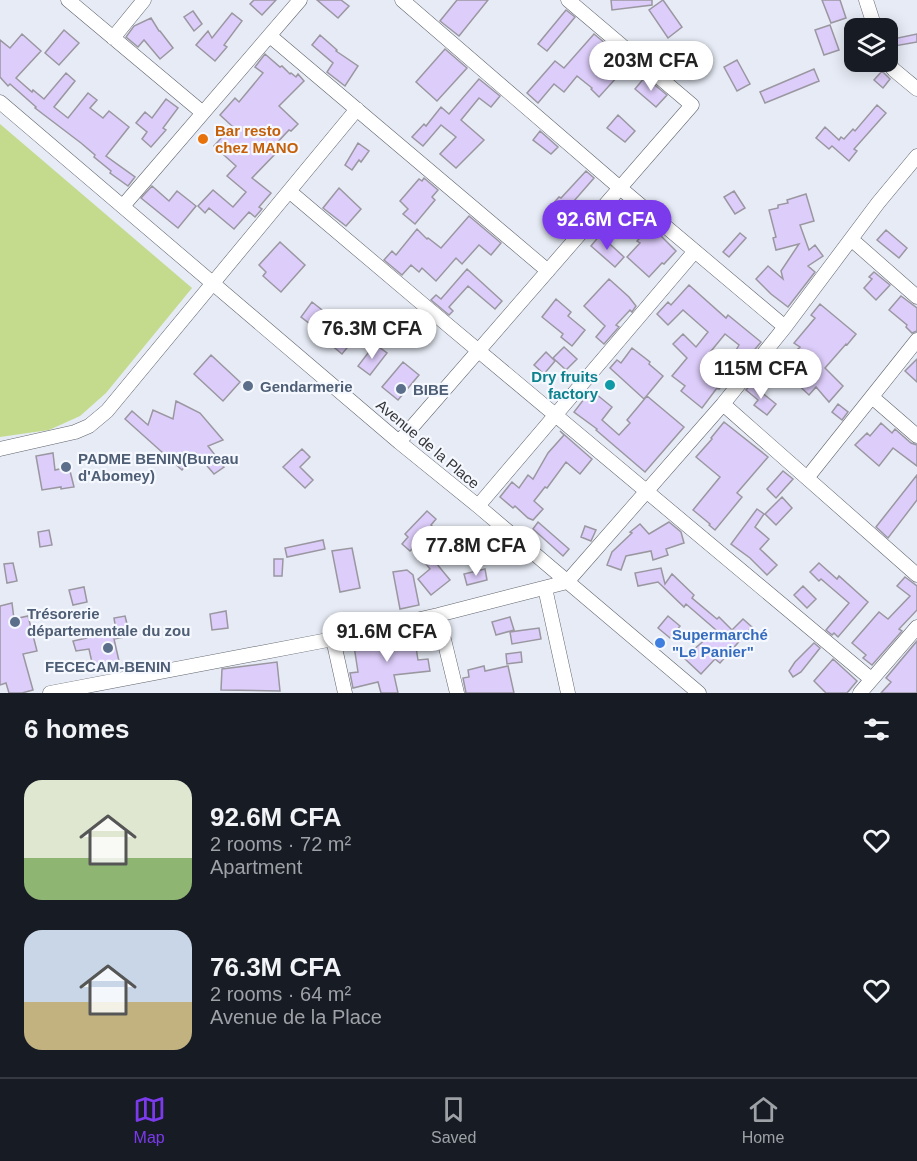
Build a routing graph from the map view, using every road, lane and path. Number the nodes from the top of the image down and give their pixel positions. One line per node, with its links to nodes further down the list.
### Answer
1 (68, 0): 9 (street)
2 (144, 0): 9 (street)
3 (300, 0): 8 (street)
4 (402, 0): 16 (street)
5 (866, 0): 7 (street)
6 (570, 1): 16 (street)
7 (871, 18)
8 (270, 36): 13 (street); 14 (street)
9 (113, 38): 14 (street)
10 (896, 72): 11 (street)
11 (917, 89)
12 (0, 102): 18 (street, Avenue de la Place)
13 (357, 109): 17 (street); 21 (street)
14 (203, 113): 18 (street)
15 (917, 156): 19 (street)
16 (620, 188): 20 (street); 21 (street)
17 (289, 191): 22 (street); 26 (street)
18 (123, 206): 22 (street, Avenue de la Place)
19 (851, 239): 23 (street); 24 (street)
20 (695, 251): 24 (street); 29 (street)
21 (548, 270): 26 (street)
22 (213, 282): 31 (street, Avenue de la Place); 32 (street)
23 (917, 297)
24 (785, 327): 28 (street)
25 (917, 340): 27 (street)
26 (477, 351): 29 (street); 31 (street)
27 (872, 397): 30 (street); 33 (street)
28 (723, 404): 33 (street); 34 (street)
29 (555, 414): 34 (street); 35 (street)
30 (917, 436)
31 (399, 442): 35 (street, Avenue de la Place)
32 (0, 450)
33 (807, 478): 36 (street)
34 (647, 491): 37 (street); 42 (street)
35 (478, 506): 37 (street, Avenue de la Place)
36 (917, 575)
37 (567, 582): 38 (street); 47 (street, Avenue de la Place)
38 (545, 588): 39 (street); 46 (street)
39 (438, 615): 41 (street); 45 (street)
40 (917, 627): 42 (street)
41 (333, 639): 43 (street); 44 (street)
42 (871, 680): 48 (street)
43 (50, 693)
44 (345, 693)
45 (457, 693)
46 (568, 693)
47 (699, 693)
48 (860, 693)

